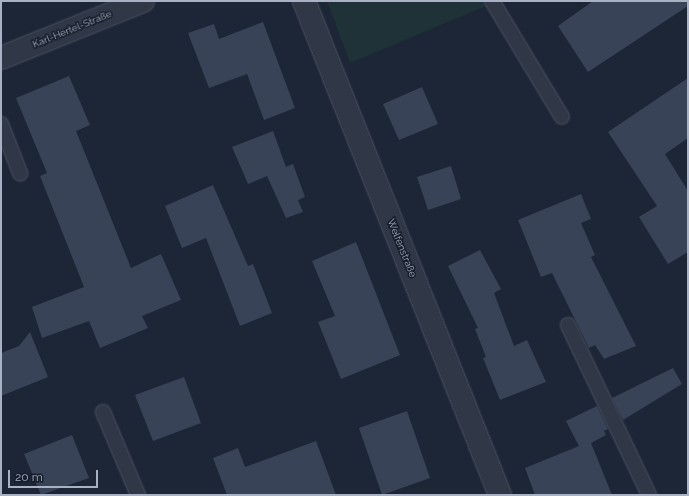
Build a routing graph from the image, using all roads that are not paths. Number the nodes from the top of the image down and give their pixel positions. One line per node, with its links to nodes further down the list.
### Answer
1 (143, 1): 4 (street, Karl-Hertel-Straße)
2 (304, 1): 11 (street, Welfenstraße)
3 (492, 1): 5 (lane)
4 (1, 58)
5 (562, 117)
6 (1, 124): 7 (lane)
7 (20, 173)
8 (568, 325): 12 (lane)
9 (103, 412): 10 (lane)
10 (138, 495)
11 (500, 495)
12 (649, 495)

